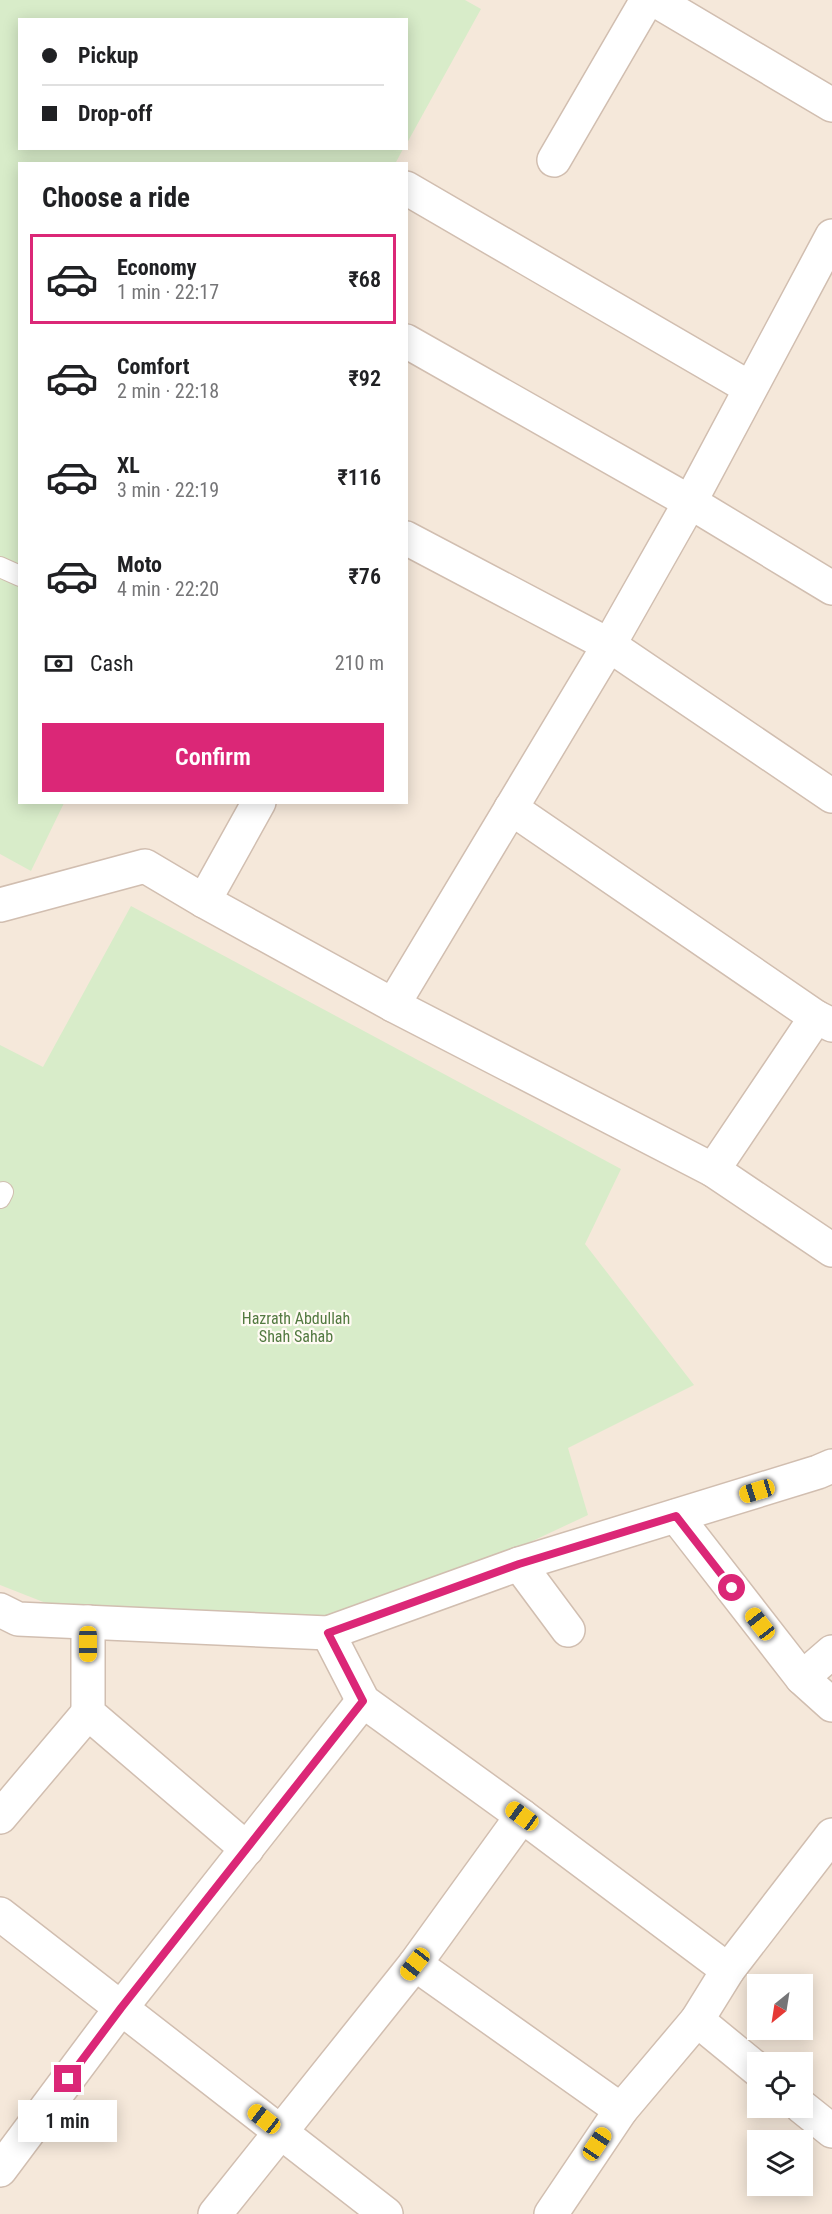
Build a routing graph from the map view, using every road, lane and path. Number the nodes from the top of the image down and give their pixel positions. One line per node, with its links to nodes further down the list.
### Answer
1 (647, 0): 4 (street)
2 (655, 0): 3 (street)
3 (832, 105)
4 (554, 160)
5 (408, 189): 8 (street)
6 (832, 236): 8 (street)
7 (408, 343): 9 (street)
8 (750, 388): 9 (street)
9 (690, 502): 13 (street); 14 (street)
10 (408, 539): 14 (street)
11 (0, 567): 12 (lane)
12 (18, 575)
13 (832, 588)
14 (609, 645): 15 (street); 17 (street)
15 (832, 796)
16 (258, 804): 18 (street)
17 (511, 808): 20 (street); 21 (street)
18 (204, 901): 19 (street); 20 (street)
19 (0, 905)
20 (393, 1005): 22 (street)
21 (824, 1021): 22 (street)
22 (713, 1170): 23 (street)
23 (832, 1250)
24 (832, 1466): 25 (street)
25 (676, 1516): 26 (street); 32 (street)
26 (519, 1564): 29 (street); 30 (street)
27 (6, 1617): 28 (street)
28 (88, 1622): 30 (street); 35 (street)
29 (568, 1630)
30 (328, 1633): 33 (street)
31 (832, 1652): 32 (street)
32 (802, 1678): 34 (street)
33 (363, 1701): 36 (street); 39 (street)
34 (832, 1705)
35 (88, 1713): 37 (street); 39 (street)
36 (522, 1816): 41 (street); 42 (street)
37 (0, 1817)
38 (832, 1835): 42 (street)
39 (247, 1849): 43 (street)
40 (0, 1914): 43 (street)
41 (415, 1964): 46 (street); 49 (street)
42 (728, 1970): 44 (street)
43 (121, 2008): 49 (street); 50 (street)
44 (697, 2020): 45 (street); 46 (street)
45 (747, 2061)
46 (621, 2110): 53 (street)
47 (813, 2116): 48 (street)
48 (832, 2131)
49 (282, 2133): 51 (street); 52 (street)
50 (5, 2153)
51 (215, 2214)
52 (386, 2214)
53 (551, 2214)

